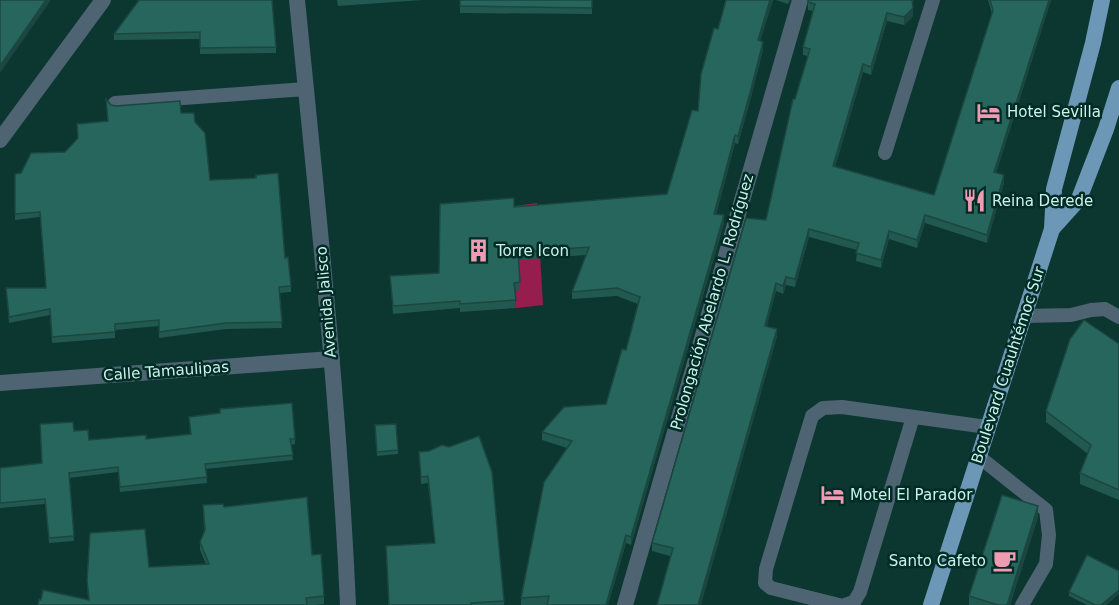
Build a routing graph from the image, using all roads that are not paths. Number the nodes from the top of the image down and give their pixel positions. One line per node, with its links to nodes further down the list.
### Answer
1 (103, 0): 9 (street)
2 (297, 0): 7 (street, Avenida Jalisco)
3 (800, 0): 20 (street, Prolongación Abelardo L. Rodríguez)
4 (933, 0): 10 (lane)
5 (1102, 0): 11 (main road, Boulevard Cuauhtémoc Sur)
6 (1119, 88): 11 (main road, Boulevard Cuauhtémoc Sur)
7 (306, 89): 8 (lane); 14 (street, Avenida Jalisco)
8 (115, 103)
9 (0, 140)
10 (885, 153)
11 (1052, 229): 12 (main road, Boulevard Cuauhtémoc Sur)
12 (1024, 316): 13 (lane); 17 (main road, Boulevard Cuauhtémoc Sur)
13 (1119, 317)
14 (332, 359): 15 (street, Calle Tamaulipas); 19 (street, Avenida Jalisco)
15 (0, 383)
16 (913, 417): 17 (lane); 21 (lane); 22 (lane)
17 (987, 427): 18 (main road, Boulevard Cuauhtémoc Sur)
18 (978, 456): 23 (main road, Boulevard Cuauhtémoc Sur); 24 (lane)
19 (348, 605)
20 (625, 605)
21 (839, 605)
22 (845, 605)
23 (931, 605)
24 (1022, 605)

